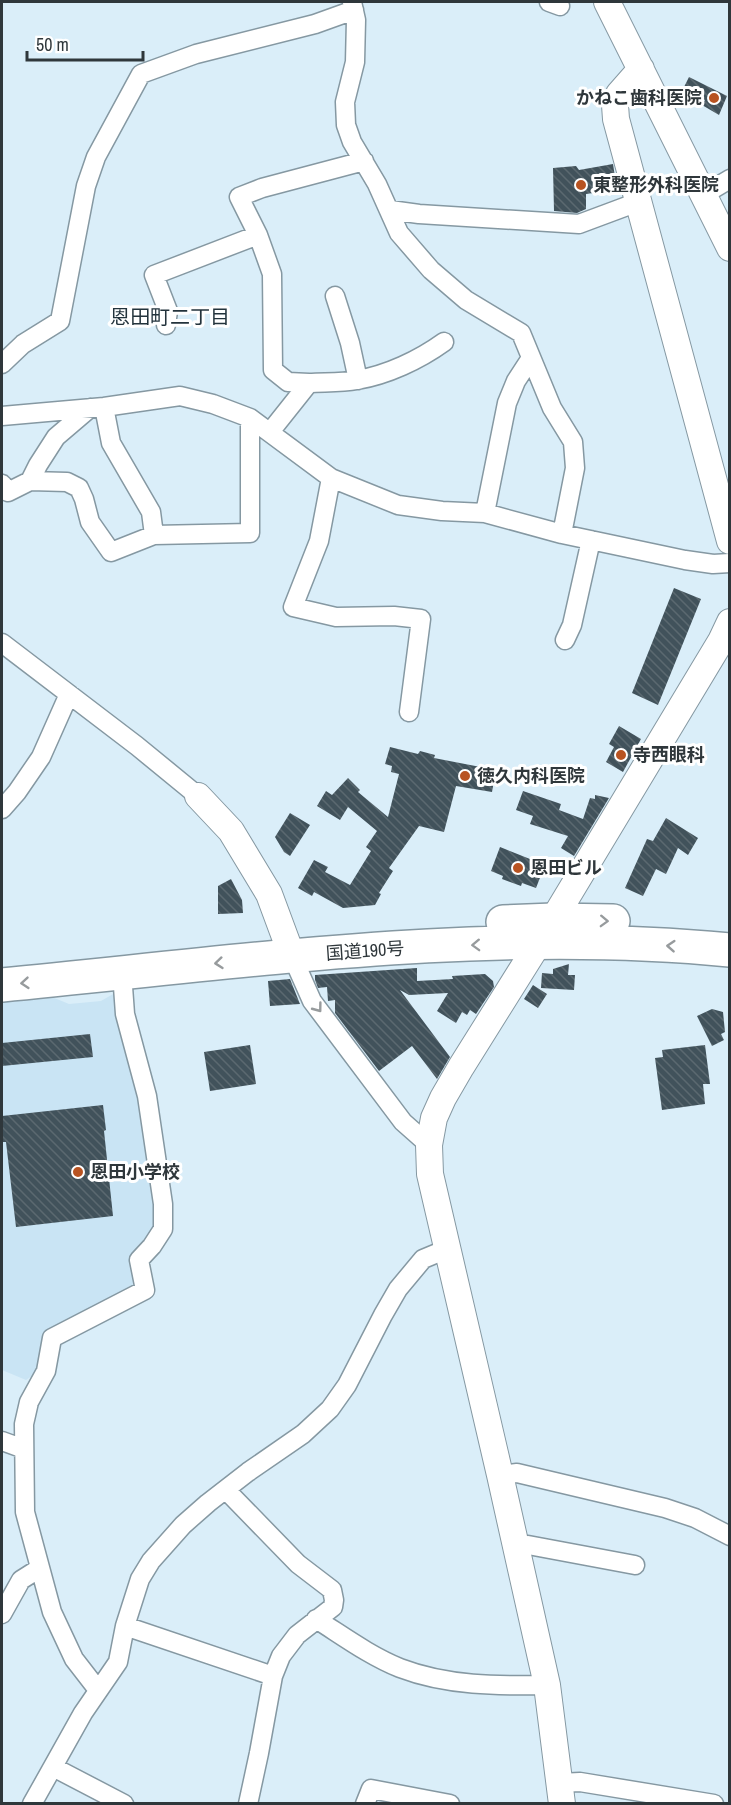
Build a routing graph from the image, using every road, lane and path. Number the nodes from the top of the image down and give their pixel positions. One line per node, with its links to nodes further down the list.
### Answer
1 (607, 2): 3 (street)
2 (353, 6): 4 (street); 15 (street)
3 (641, 69): 6 (street); 7 (street)
4 (364, 161): 8 (street); 9 (street)
5 (729, 179): 6 (street)
6 (703, 195): 10 (street)
7 (638, 202): 8 (street); 29 (street)
8 (390, 210): 14 (street)
9 (258, 236): 12 (street); 17 (street)
10 (729, 248)
11 (335, 296): 16 (street)
12 (166, 325)
13 (444, 342): 16 (street)
14 (531, 358): 25 (street); 26 (street)
15 (2, 364)
16 (358, 380): 17 (street)
17 (309, 383): 21 (street)
18 (97, 407): 19 (street); 20 (street); 23 (street); 27 (street)
19 (2, 416)
20 (250, 418): 21 (street); 27 (street)
21 (270, 432): 22 (street)
22 (331, 478): 25 (street); 35 (street)
23 (30, 481): 24 (street); 27 (street)
24 (2, 484)
25 (485, 513): 26 (street)
26 (562, 534): 28 (street)
27 (154, 535)
28 (591, 540): 30 (street); 32 (street)
29 (729, 541)
30 (729, 563)
31 (729, 622): 39 (street)
32 (565, 640)
33 (2, 643): 34 (street)
34 (69, 694): 36 (street); 37 (street)
35 (410, 712)
36 (198, 796): 40 (street)
37 (2, 808)
38 (729, 927): 39 (highway, 国道190号, one-way to 38)
39 (545, 931): 40 (highway, 国道190号); 41 (highway, 国道190号, one-way to 39); 45 (street)
40 (288, 946): 42 (highway, 国道190号); 43 (highway, 国道190号, one-way to 43); 45 (street, one-way to 45)
41 (729, 950)
42 (2, 963)
43 (122, 974): 44 (highway, 国道190号, one-way to 44); 48 (street)
44 (2, 985)
45 (429, 1145): 46 (street)
46 (447, 1249): 49 (street); 50 (street)
47 (2, 1441): 48 (street)
48 (24, 1449): 54 (street)
49 (500, 1475): 51 (street); 52 (street)
50 (226, 1490): 56 (street); 57 (street)
51 (729, 1536)
52 (516, 1547): 53 (street); 59 (street)
53 (635, 1565)
54 (40, 1568): 55 (street); 60 (street)
55 (2, 1614)
56 (315, 1619): 58 (street); 59 (street)
57 (125, 1626): 58 (street); 60 (street)
58 (273, 1676): 66 (street)
59 (547, 1685): 62 (street)
60 (98, 1690): 61 (street)
61 (53, 1767): 64 (street); 65 (street)
62 (561, 1793): 69 (street)
63 (412, 1800): 67 (street); 68 (street)
64 (32, 1803)
65 (124, 1803)
66 (248, 1803)
67 (365, 1803)
68 (450, 1803)
69 (714, 1803)

